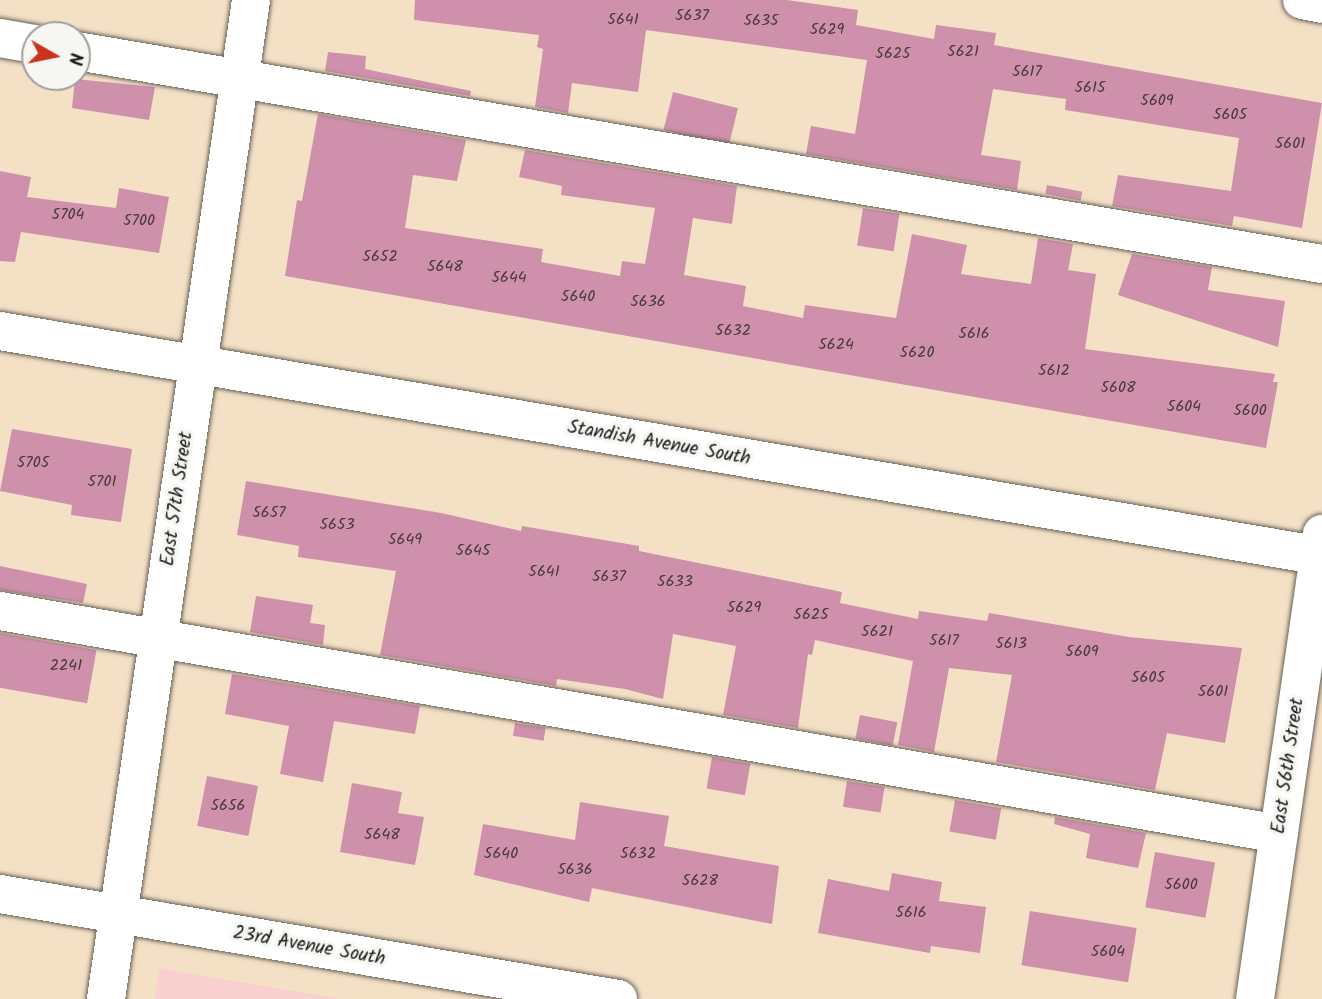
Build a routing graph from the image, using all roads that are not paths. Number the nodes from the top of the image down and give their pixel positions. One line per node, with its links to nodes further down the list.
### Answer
1 (251, 0): 7 (street, East 57th Street)
2 (1302, 0): 3 (street)
3 (1322, 4)
4 (0, 37): 5 (street)
5 (21, 41)
6 (91, 53): 7 (street)
7 (239, 79): 8 (street); 10 (street, East 57th Street)
8 (1322, 264)
9 (0, 331): 10 (street, Standish Avenue South)
10 (198, 364): 11 (street, Standish Avenue South); 13 (street, East 57th Street)
11 (1321, 549): 14 (street, East 56th Street)
12 (0, 611): 13 (street)
13 (158, 640): 14 (street); 16 (street, East 57th Street)
14 (1279, 834): 19 (street, East 56th Street)
15 (0, 894): 16 (street, 23rd Avenue South)
16 (118, 915): 17 (street, East 57th Street); 18 (street, 23rd Avenue South)
17 (106, 999)
18 (618, 999)
19 (1255, 999)

